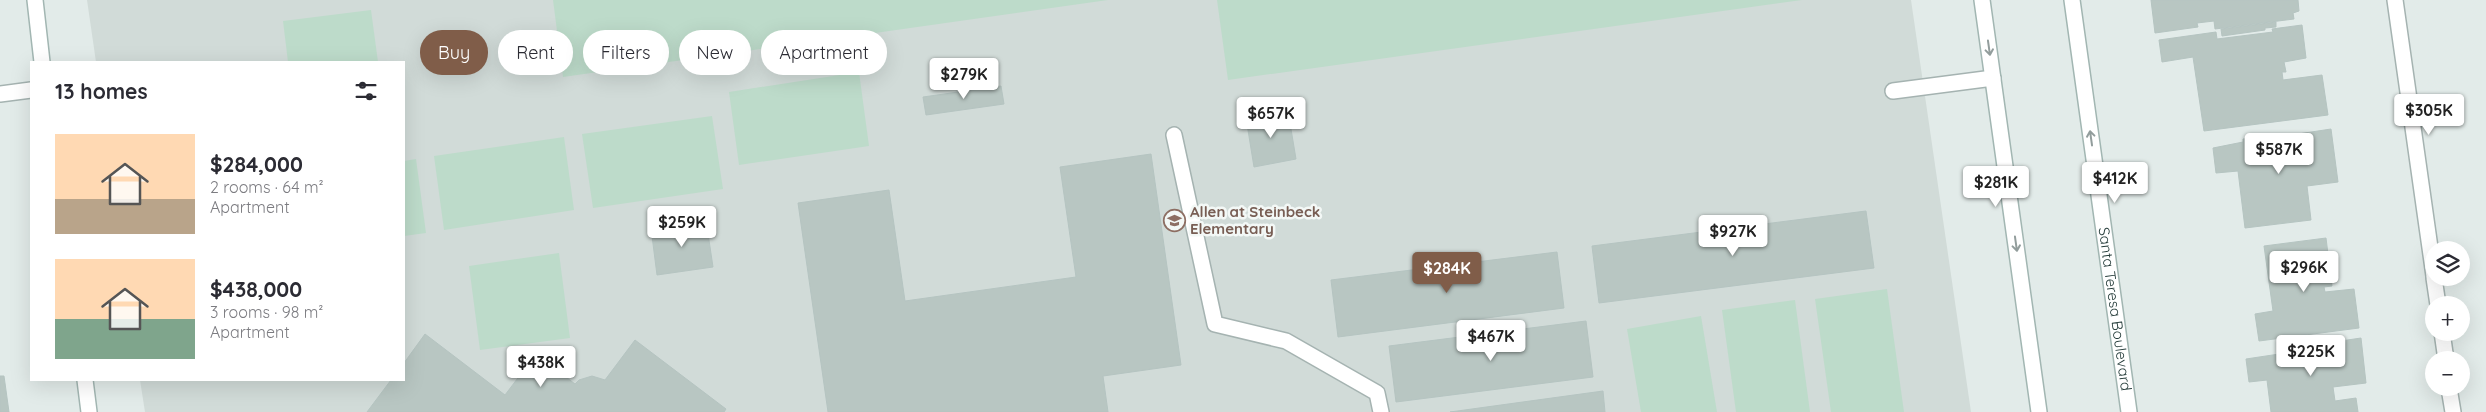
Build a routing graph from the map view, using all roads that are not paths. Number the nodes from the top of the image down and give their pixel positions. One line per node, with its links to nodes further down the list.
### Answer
1 (35, 0): 5 (main road)
2 (1982, 0): 6 (main road, one-way to 6)
3 (2072, 0): 17 (main road, Santa Teresa Boulevard, one-way to 3)
4 (2395, 0): 11 (main road)
5 (42, 61)
6 (1993, 78): 8 (main road); 16 (main road, one-way to 16)
7 (30, 90): 9 (main road)
8 (1893, 90)
9 (0, 94)
10 (1174, 135): 15 (main road)
11 (2429, 241)
12 (85, 381): 14 (main road)
13 (2451, 396): 18 (main road)
14 (89, 412)
15 (1381, 412)
16 (2039, 412)
17 (2129, 412)
18 (2453, 412)

